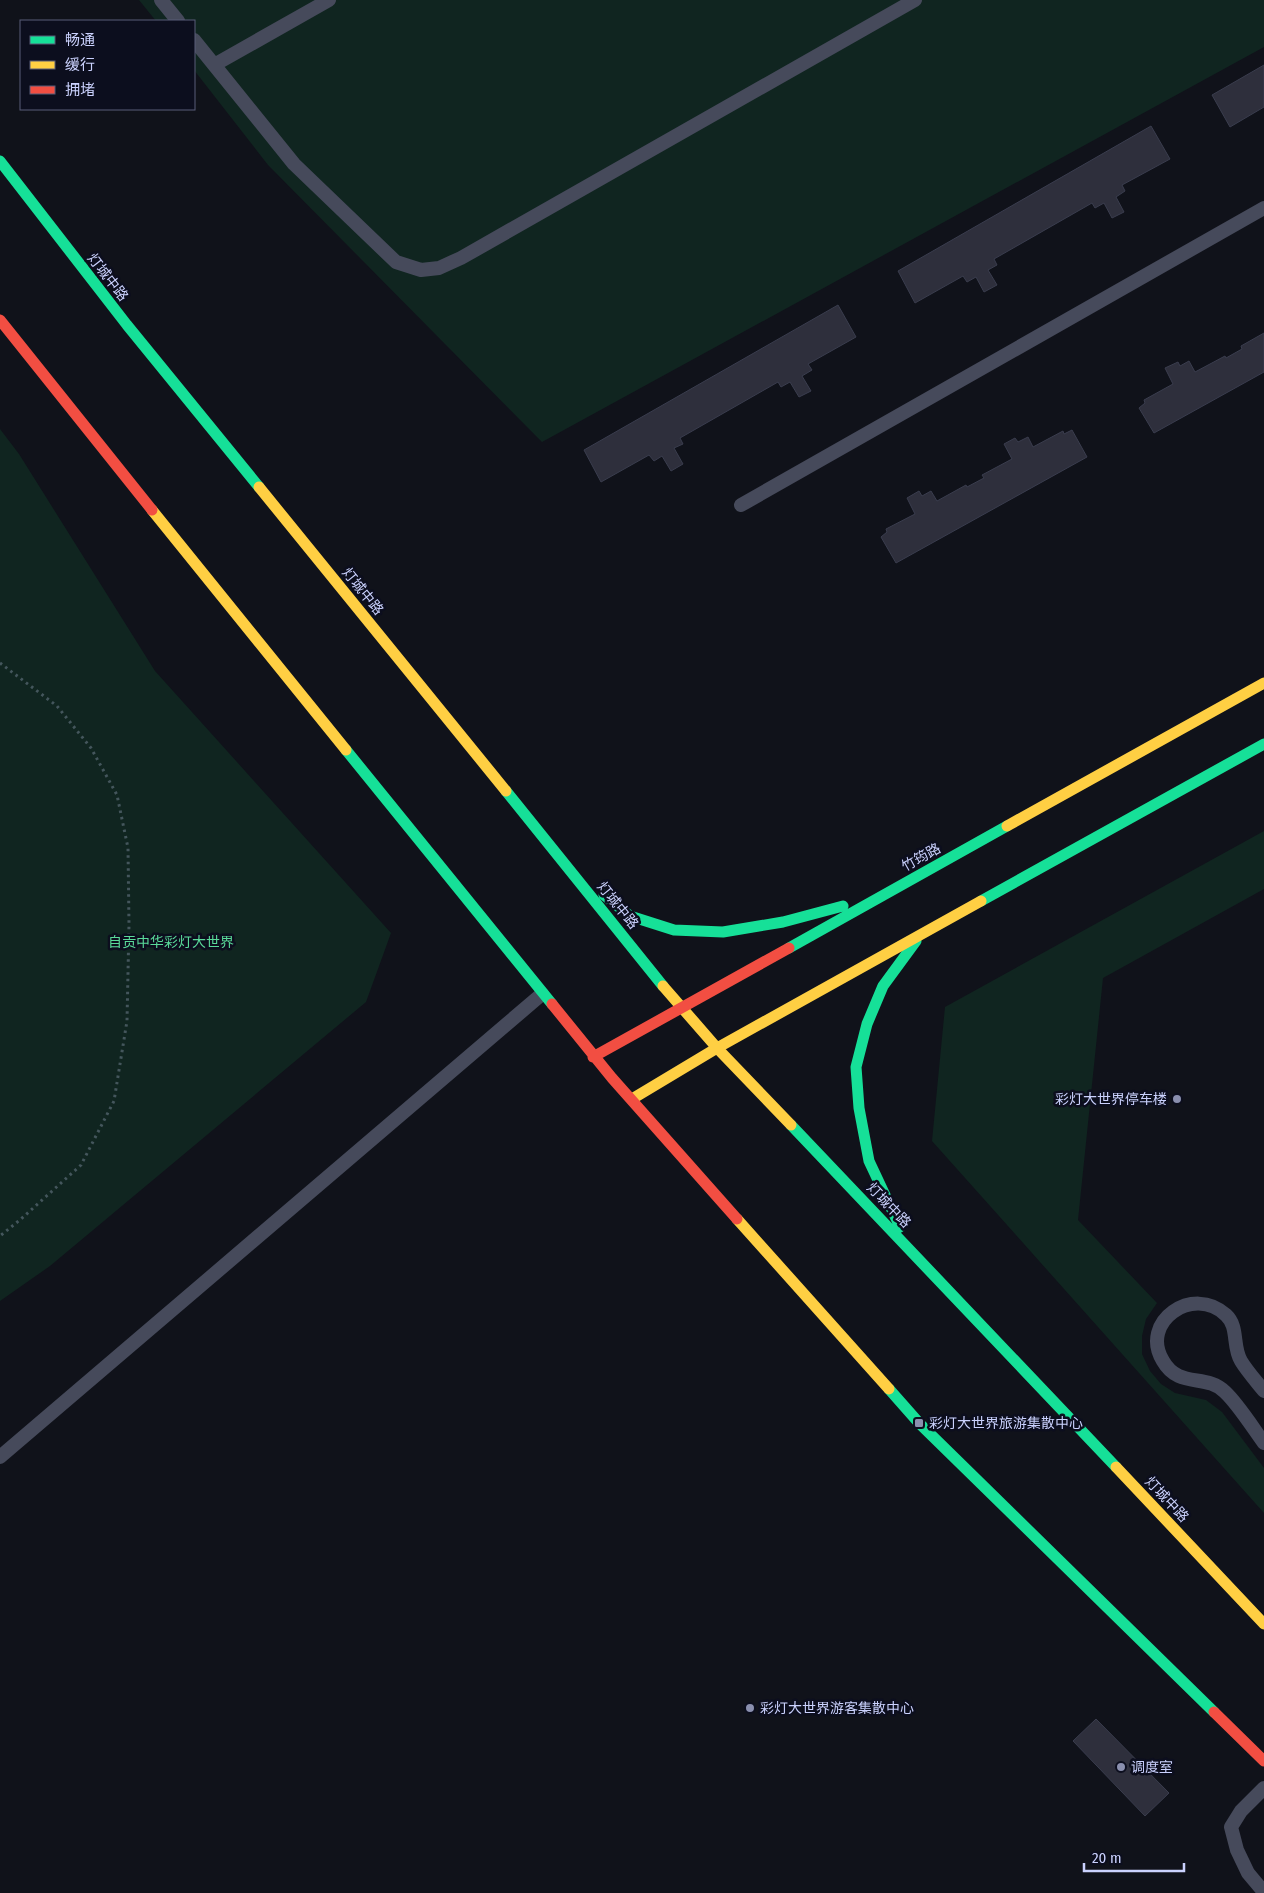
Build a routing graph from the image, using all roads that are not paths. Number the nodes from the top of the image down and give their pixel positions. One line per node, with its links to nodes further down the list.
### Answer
1 (162, 0): 4 (lane)
2 (329, 0): 6 (lane)
3 (915, 0): 6 (lane)
4 (177, 20)
5 (195, 41): 6 (lane)
6 (214, 65)
7 (0, 161): 13 (main road, 灯城中路)
8 (1264, 208): 10 (lane)
9 (0, 320): 16 (main road)
10 (741, 505)
11 (1264, 683): 14 (main road, 竹筠路)
12 (1264, 744): 15 (main road)
13 (562, 859): 14 (main road); 17 (main road, 灯城中路)
14 (883, 895): 17 (main road, 竹筠路)
15 (920, 935): 18 (main road); 21 (main road)
16 (542, 994): 19 (main road); 24 (lane)
17 (681, 1008): 18 (main road, 灯城中路); 19 (main road, 竹筠路)
18 (717, 1048): 20 (main road); 21 (main road, 灯城中路)
19 (594, 1057): 20 (main road)
20 (632, 1099): 26 (main road)
21 (908, 1247): 25 (main road, 灯城中路)
22 (1264, 1391): 23 (lane)
23 (1264, 1443)
24 (0, 1457)
25 (1264, 1624)
26 (1264, 1761)
27 (1264, 1788): 28 (lane)
28 (1264, 1892)

